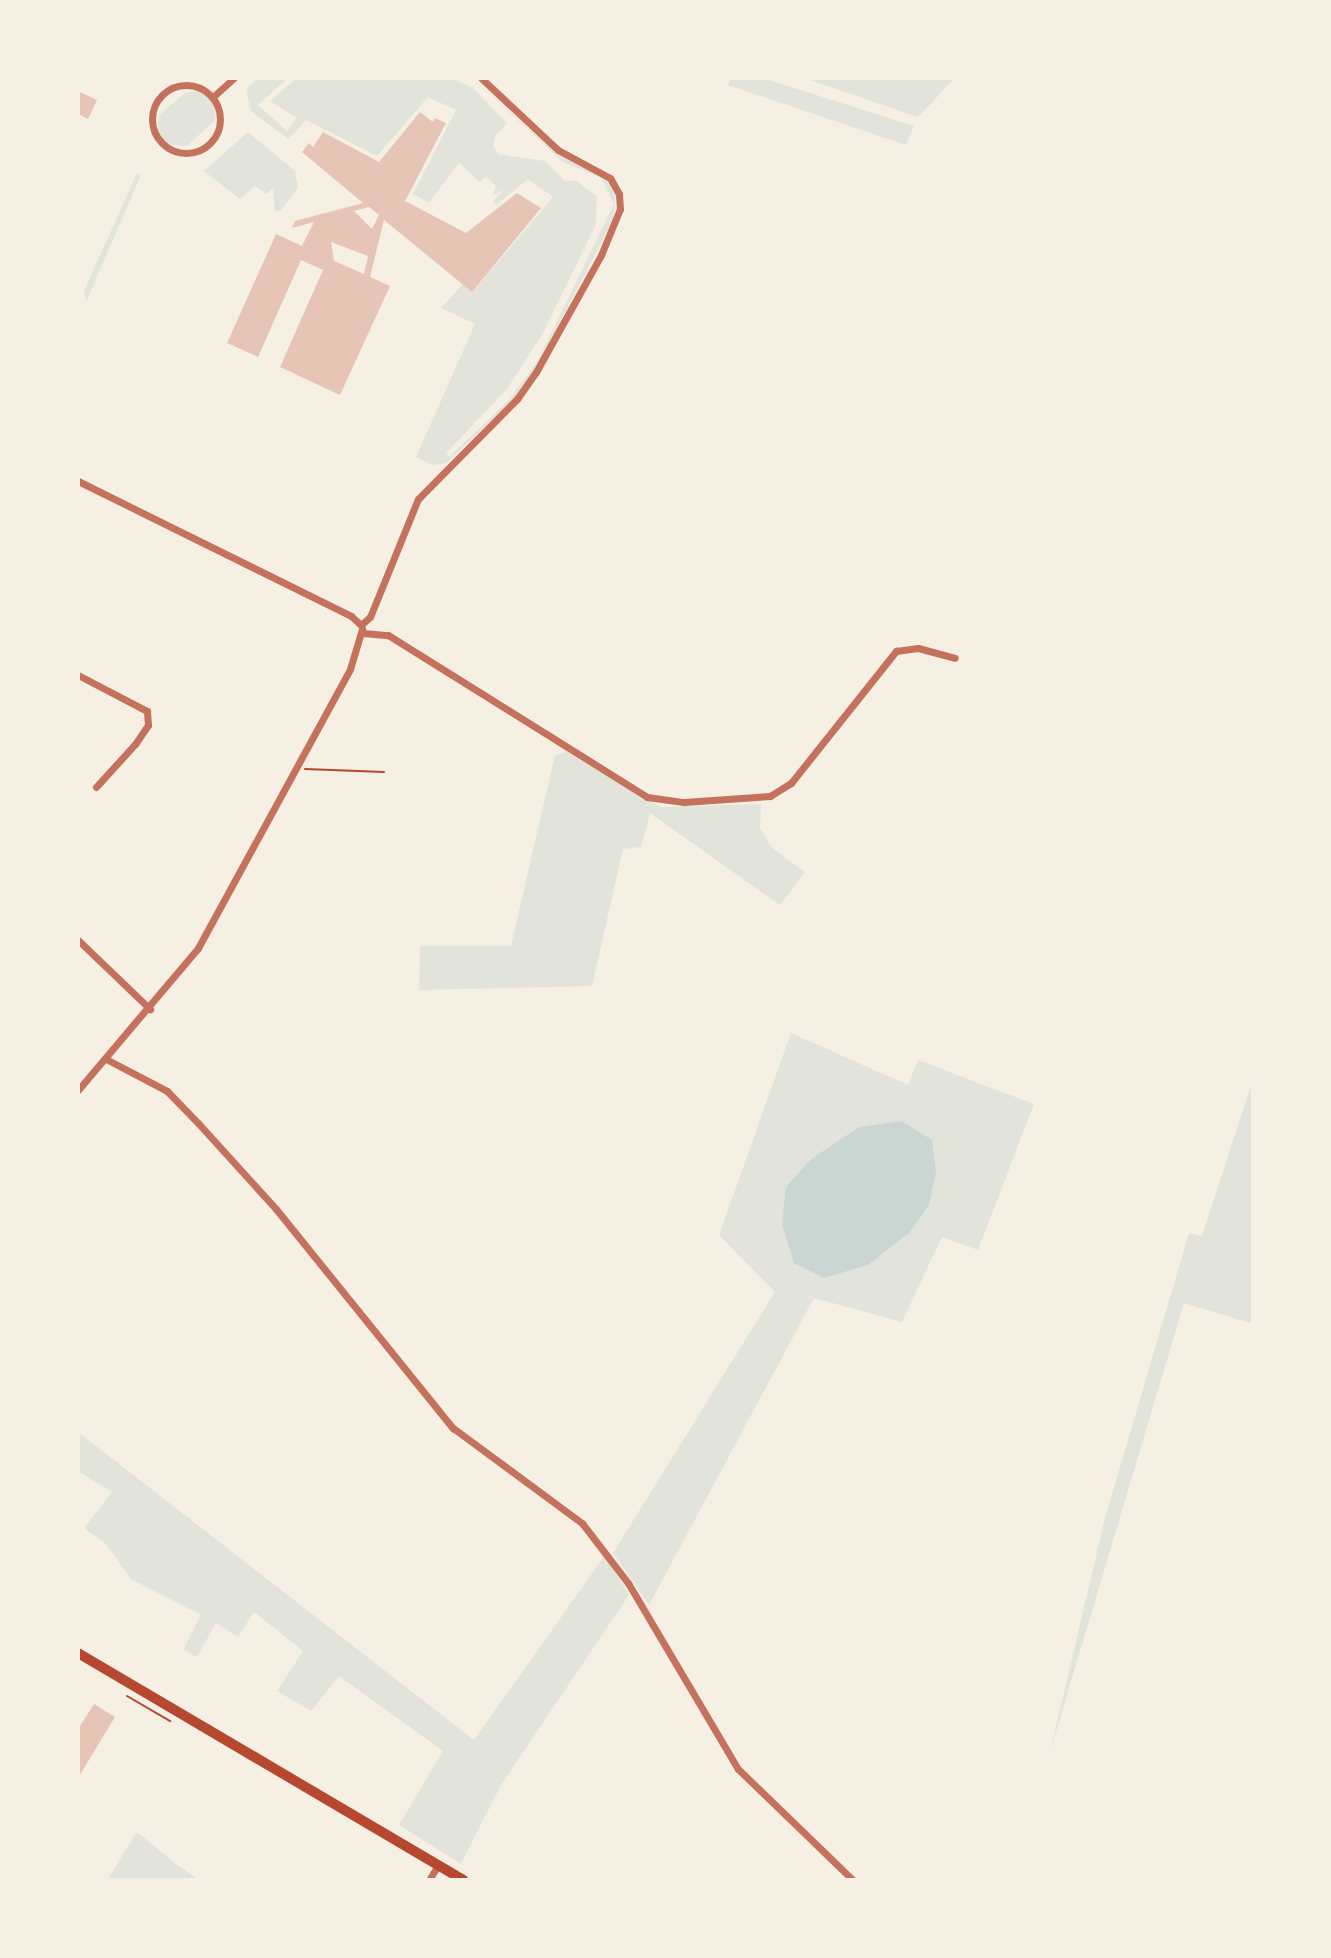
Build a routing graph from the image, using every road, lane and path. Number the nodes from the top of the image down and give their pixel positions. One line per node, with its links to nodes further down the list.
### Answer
1 (234, 78): 3 (street)
2 (481, 78): 5 (street)
3 (215, 95): 3 (street)
4 (78, 481): 5 (street)
5 (362, 629): 6 (street); 8 (street)
6 (955, 658)
7 (78, 675): 10 (street)
8 (296, 769): 9 (path); 12 (street)
9 (384, 772)
10 (96, 787)
11 (78, 940): 12 (street)
12 (150, 1009): 13 (street)
13 (108, 1060): 14 (street); 19 (street)
14 (78, 1090)
15 (78, 1653): 16 (main road)
16 (438, 1865): 17 (street); 18 (main road)
17 (429, 1880)
18 (463, 1880)
19 (853, 1880)

